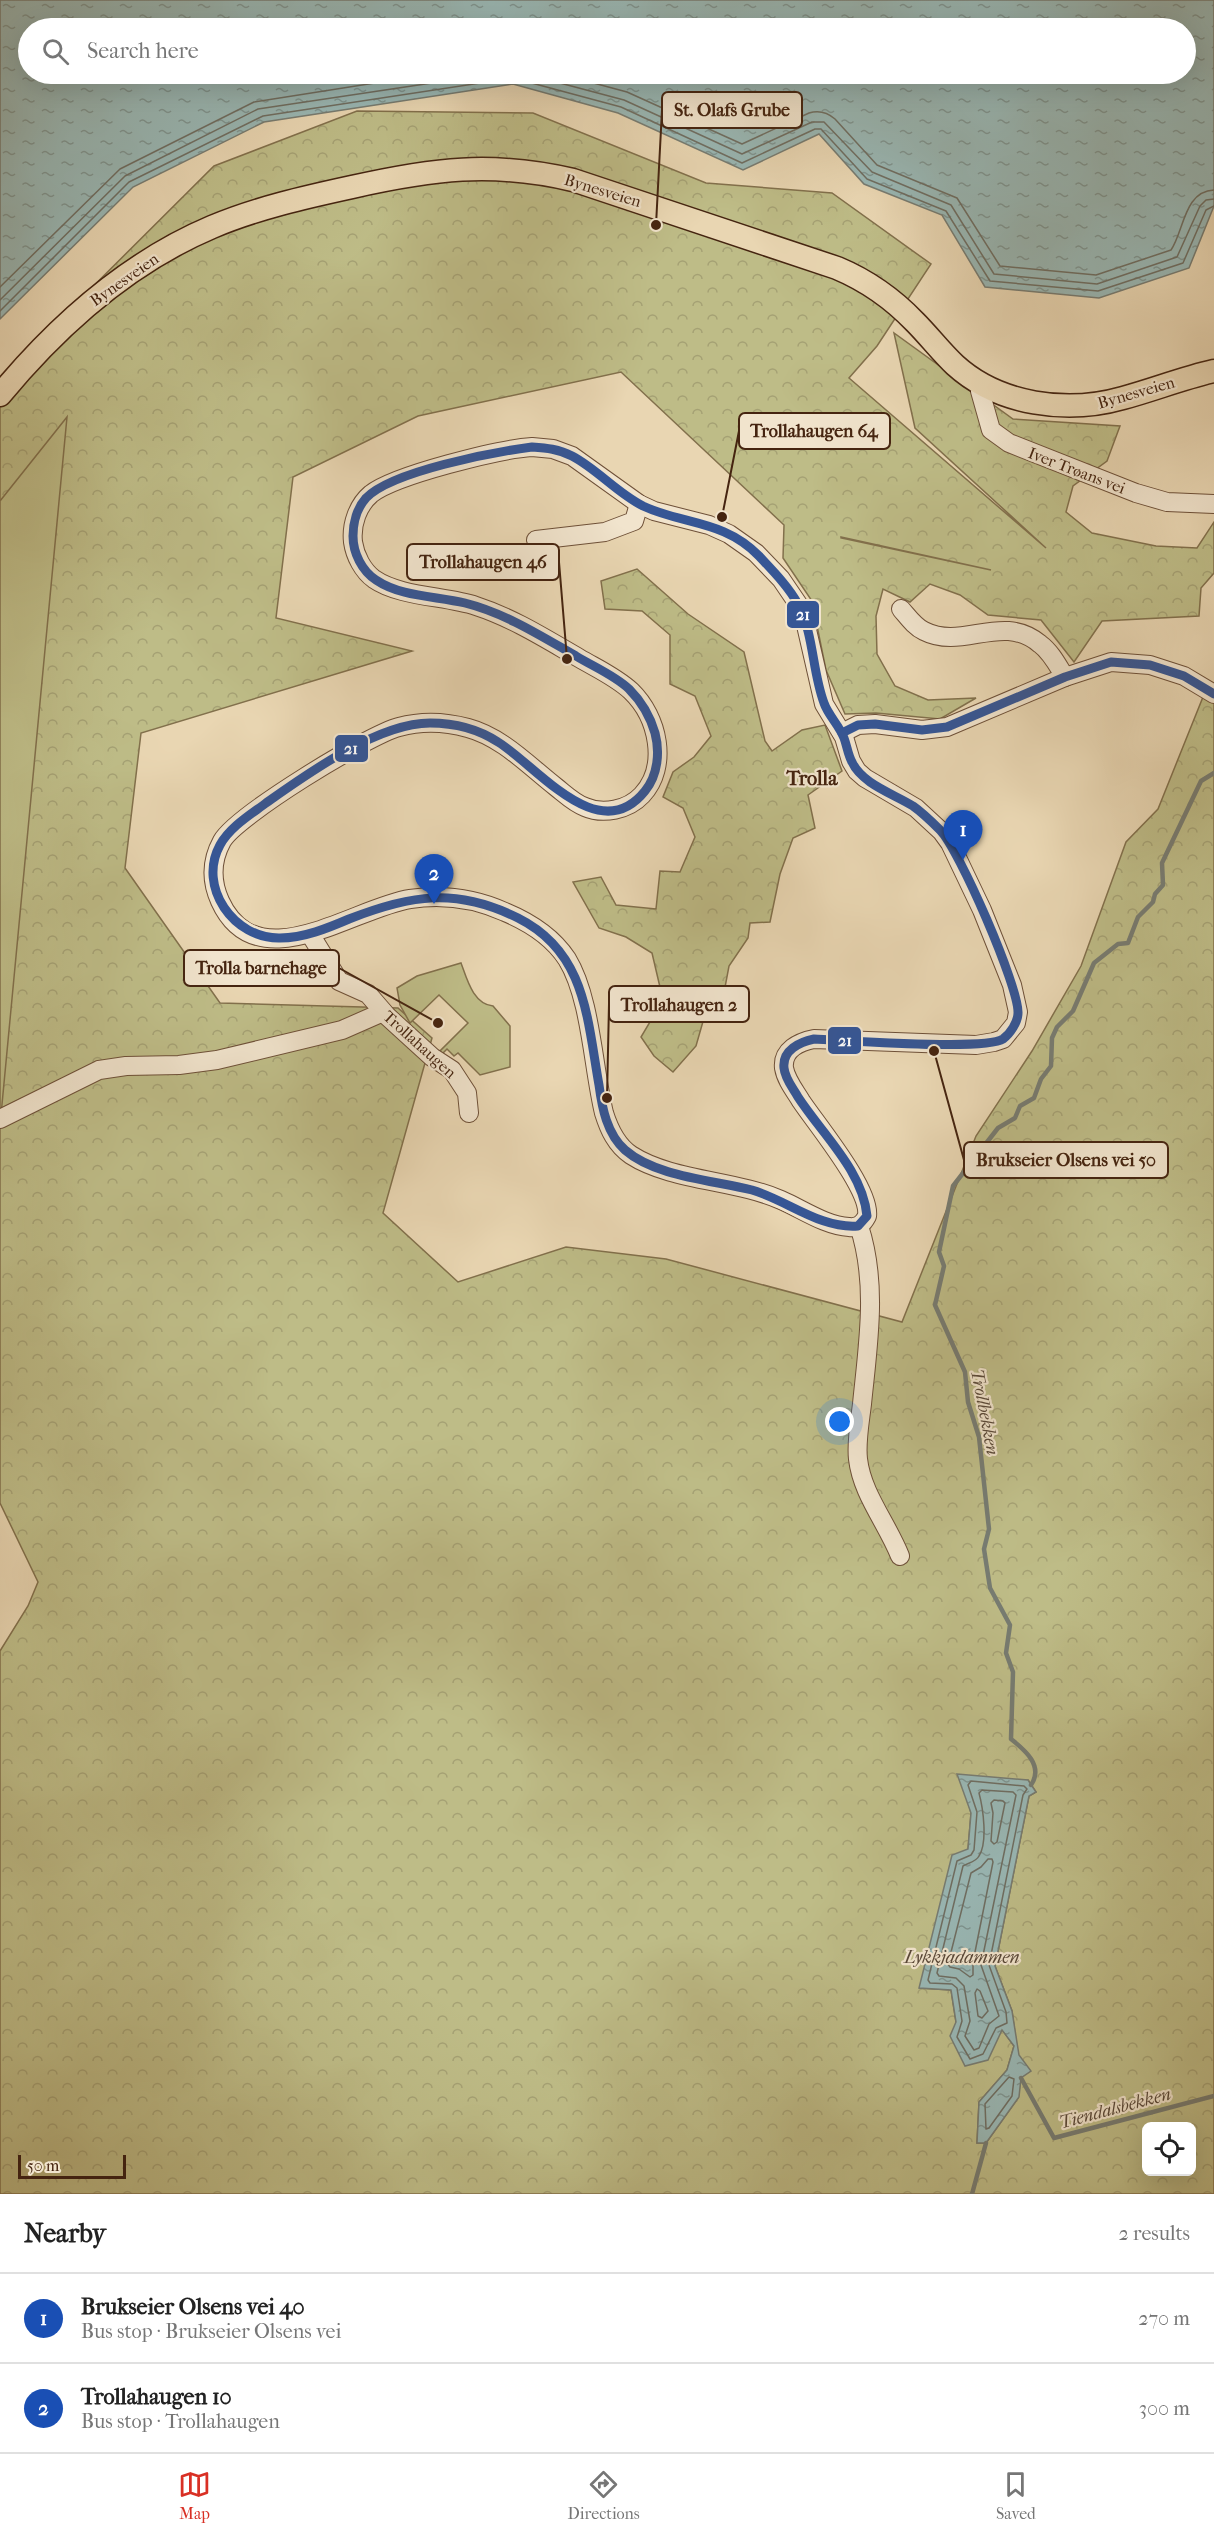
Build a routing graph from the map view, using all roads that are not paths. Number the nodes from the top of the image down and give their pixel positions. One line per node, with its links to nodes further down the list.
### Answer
1 (1214, 371): 2 (main road, Bynesveien)
2 (984, 385): 3 (main road, Bynesveien); 5 (street, Iver Trøans vei)
3 (0, 395)
4 (639, 504): 6 (street); 10 (street); 11 (street)
5 (1214, 504)
6 (536, 540)
7 (901, 609): 8 (street)
8 (1065, 677): 9 (street); 10 (street)
9 (1214, 694)
10 (842, 733): 15 (street)
11 (310, 934): 12 (street, Trollahaugen); 15 (street)
12 (383, 1012): 13 (street, Trollahaugen); 14 (street)
13 (470, 1113)
14 (0, 1119)
15 (859, 1226): 16 (street)
16 (900, 1556)

